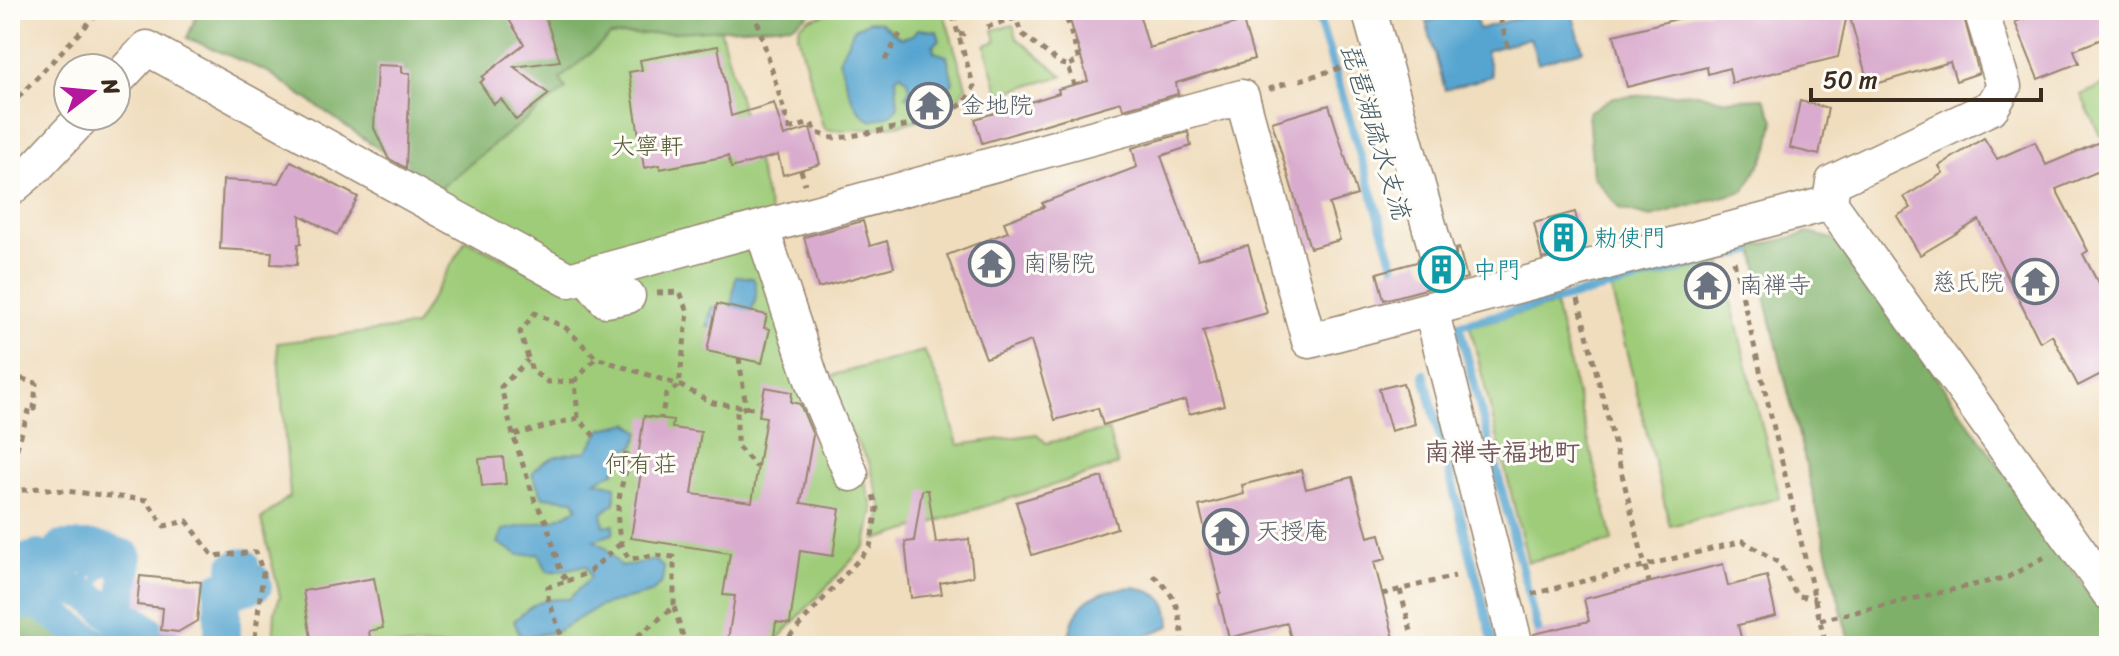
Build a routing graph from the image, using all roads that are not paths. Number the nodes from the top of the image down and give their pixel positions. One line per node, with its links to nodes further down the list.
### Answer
1 (1369, 10): 8 (street)
2 (1981, 10): 6 (street)
3 (132, 64): 9 (street)
4 (69, 132): 5 (street)
5 (10, 189)
6 (1830, 203): 11 (street); 13 (street)
7 (762, 229): 9 (street); 11 (street); 12 (street)
8 (1437, 254)
9 (587, 277): 10 (street)
10 (636, 295)
11 (1443, 299): 14 (street)
12 (862, 484)
13 (2109, 593)
14 (1516, 646)

